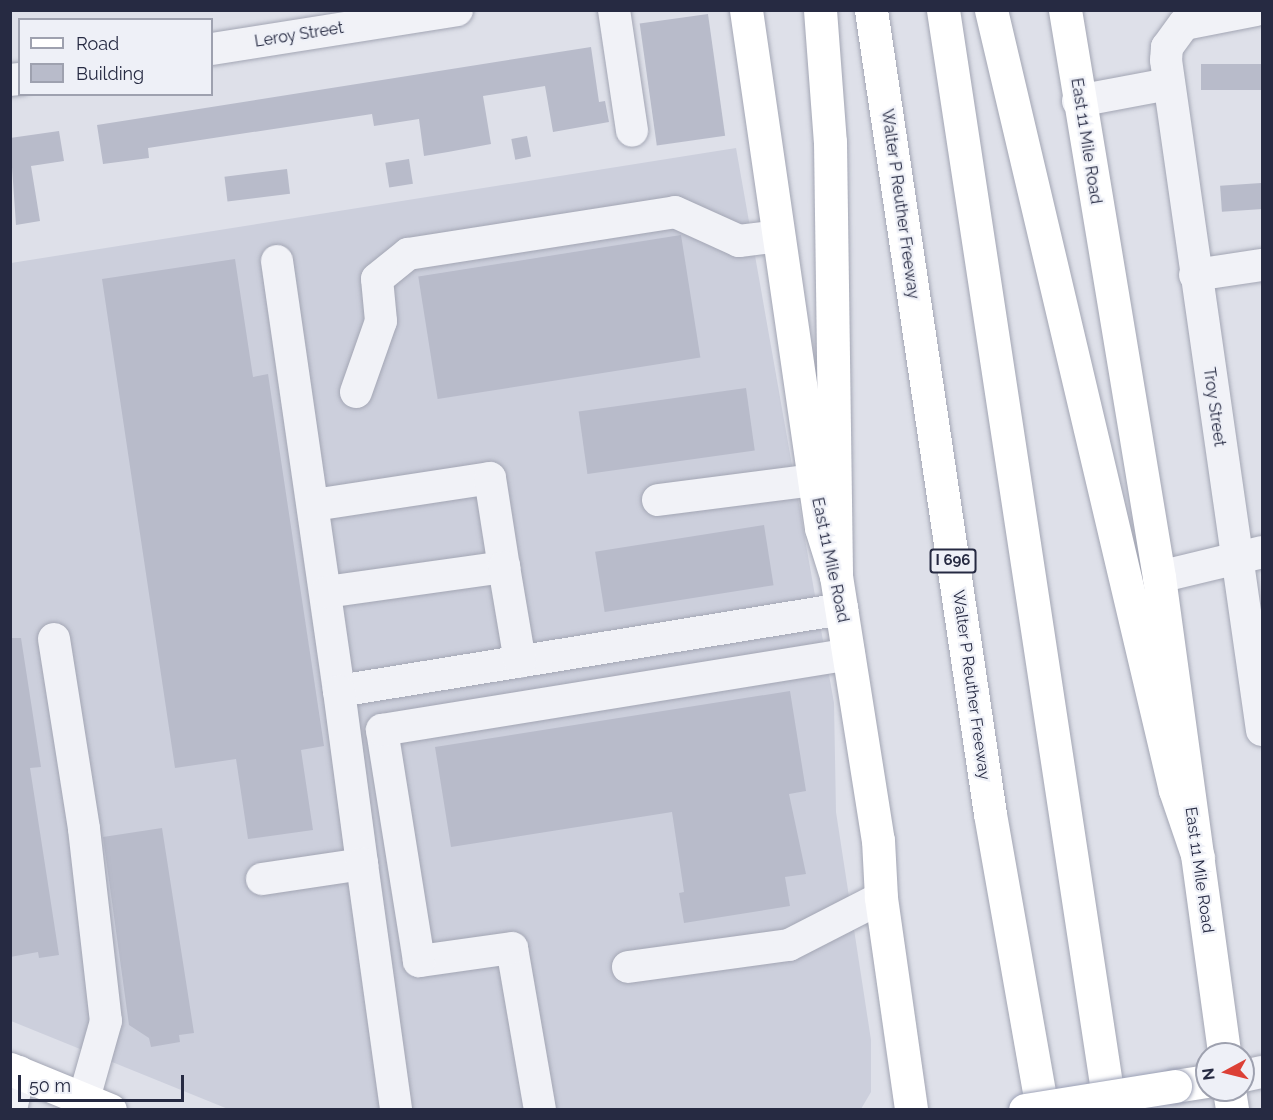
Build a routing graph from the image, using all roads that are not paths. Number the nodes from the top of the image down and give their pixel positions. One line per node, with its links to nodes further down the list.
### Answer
1 (457, 10): 10 (street, Leroy Street)
2 (614, 10): 13 (street)
3 (746, 10): 14 (main road, East 11 Mile Road)
4 (820, 10): 24 (main road)
5 (871, 10): 47 (main road, Walter P Reuther Freeway / I 696)
6 (943, 10): 48 (main road)
7 (991, 10): 33 (main road)
8 (1065, 10): 12 (main road, East 11 Mile Road)
9 (1256, 10): 11 (street, Troy Street)
10 (213, 49)
11 (1168, 84): 12 (street); 17 (street, Troy Street)
12 (1078, 101): 25 (main road, East 11 Mile Road)
13 (632, 131)
14 (779, 236): 18 (street); 19 (main road, East 11 Mile Road)
15 (278, 261): 21 (street)
16 (1263, 265): 17 (street)
17 (1195, 275): 22 (street, Troy Street)
18 (356, 392)
19 (814, 480): 20 (street); 24 (main road, East 11 Mile Road)
20 (658, 500)
21 (314, 505): 23 (street); 26 (street)
22 (1249, 554): 25 (street); 32 (street, Troy Street)
23 (504, 567): 26 (street); 30 (street)
24 (836, 576): 27 (main road, East 11 Mile Road)
25 (1159, 577): 33 (main road, East 11 Mile Road)
26 (326, 592): 31 (street)
27 (842, 609): 29 (main road, East 11 Mile Road); 30 (street)
28 (54, 639): 41 (street)
29 (849, 654): 36 (main road, East 11 Mile Road); 44 (street)
30 (520, 662): 31 (street)
31 (339, 691): 34 (street)
32 (1263, 730)
33 (1198, 857): 38 (main road, East 11 Mile Road)
34 (362, 864): 35 (street); 43 (street)
35 (262, 879)
36 (881, 898): 37 (street); 45 (main road, East 11 Mile Road)
37 (628, 967)
38 (1222, 1042)
39 (15, 1071): 41 (main road); 42 (street)
40 (1195, 1083): 46 (main road, bridge)
41 (97, 1104)
42 (11, 1110)
43 (396, 1110)
44 (540, 1110)
45 (911, 1110)
46 (1025, 1110)
47 (1042, 1110)
48 (1110, 1110)

